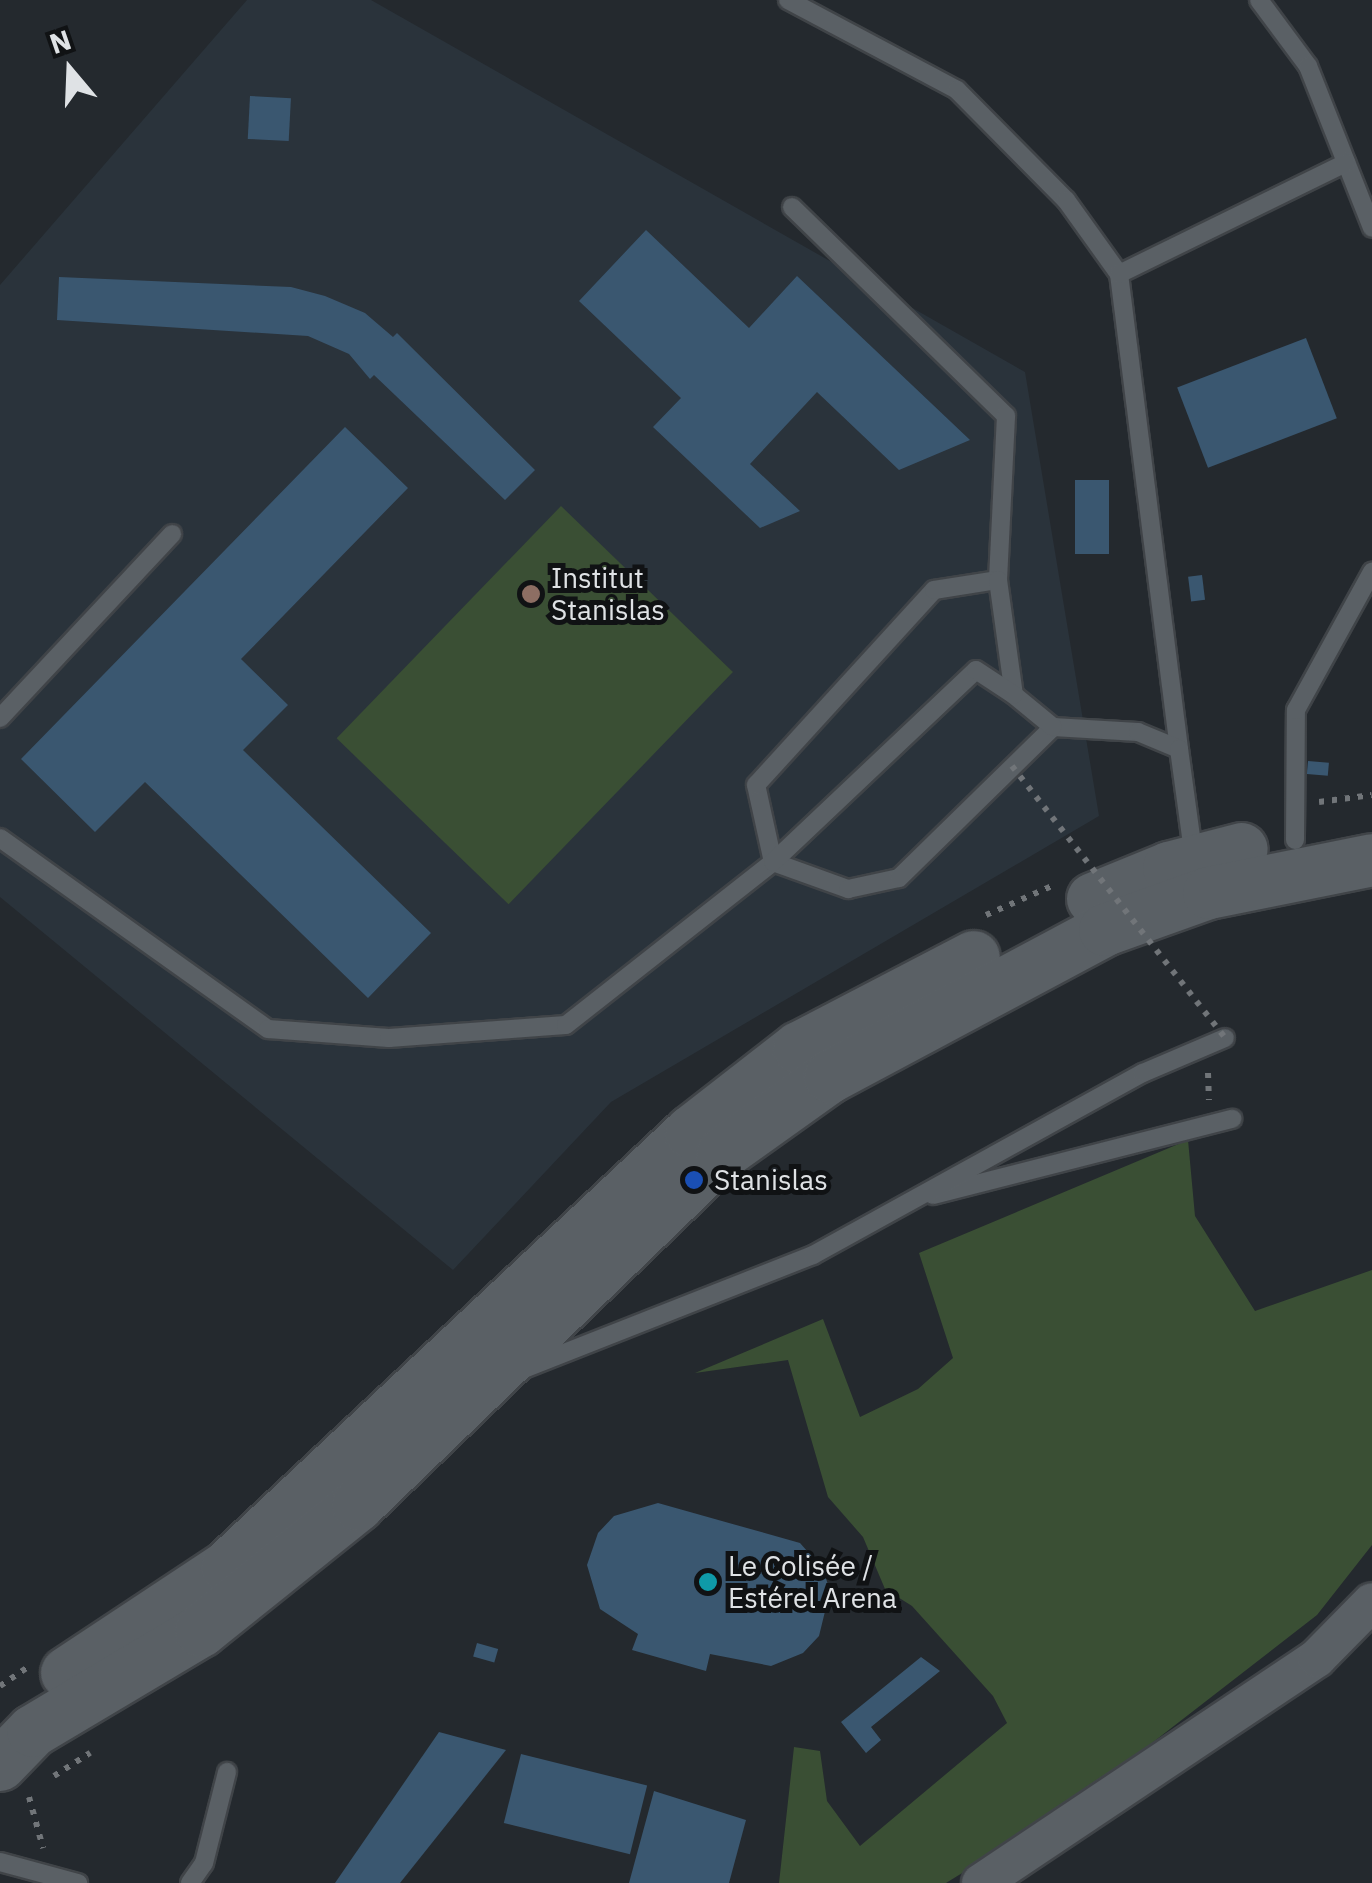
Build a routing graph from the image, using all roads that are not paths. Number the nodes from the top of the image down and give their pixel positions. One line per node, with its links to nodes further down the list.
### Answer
1 (788, 0): 6 (lane)
2 (1259, 0): 3 (lane)
3 (1346, 163): 5 (lane); 6 (lane)
4 (792, 207): 9 (lane)
5 (1372, 228)
6 (1119, 274): 13 (lane)
7 (172, 534): 11 (lane)
8 (1372, 572): 14 (lane)
9 (998, 580): 10 (lane); 18 (lane)
10 (1014, 695): 12 (lane); 18 (lane)
11 (0, 718)
12 (1053, 726): 13 (lane); 18 (lane)
13 (1179, 749): 19 (lane)
14 (1310, 820): 15 (main road); 19 (main road)
15 (1372, 829)
16 (0, 838): 18 (lane)
17 (1372, 860): 23 (main road)
18 (773, 862)
19 (1194, 862): 20 (lane); 28 (main road)
20 (1026, 948)
21 (995, 964): 23 (lane)
22 (1222, 1044): 25 (lane)
23 (783, 1111): 26 (main road)
24 (1224, 1119): 25 (lane)
25 (922, 1196): 26 (lane)
26 (484, 1384): 30 (main road)
27 (1372, 1602): 34 (street)
28 (0, 1719)
29 (227, 1772): 33 (lane)
30 (15, 1781)
31 (0, 1862): 32 (lane)
32 (78, 1883)
33 (190, 1883)
34 (982, 1883)

